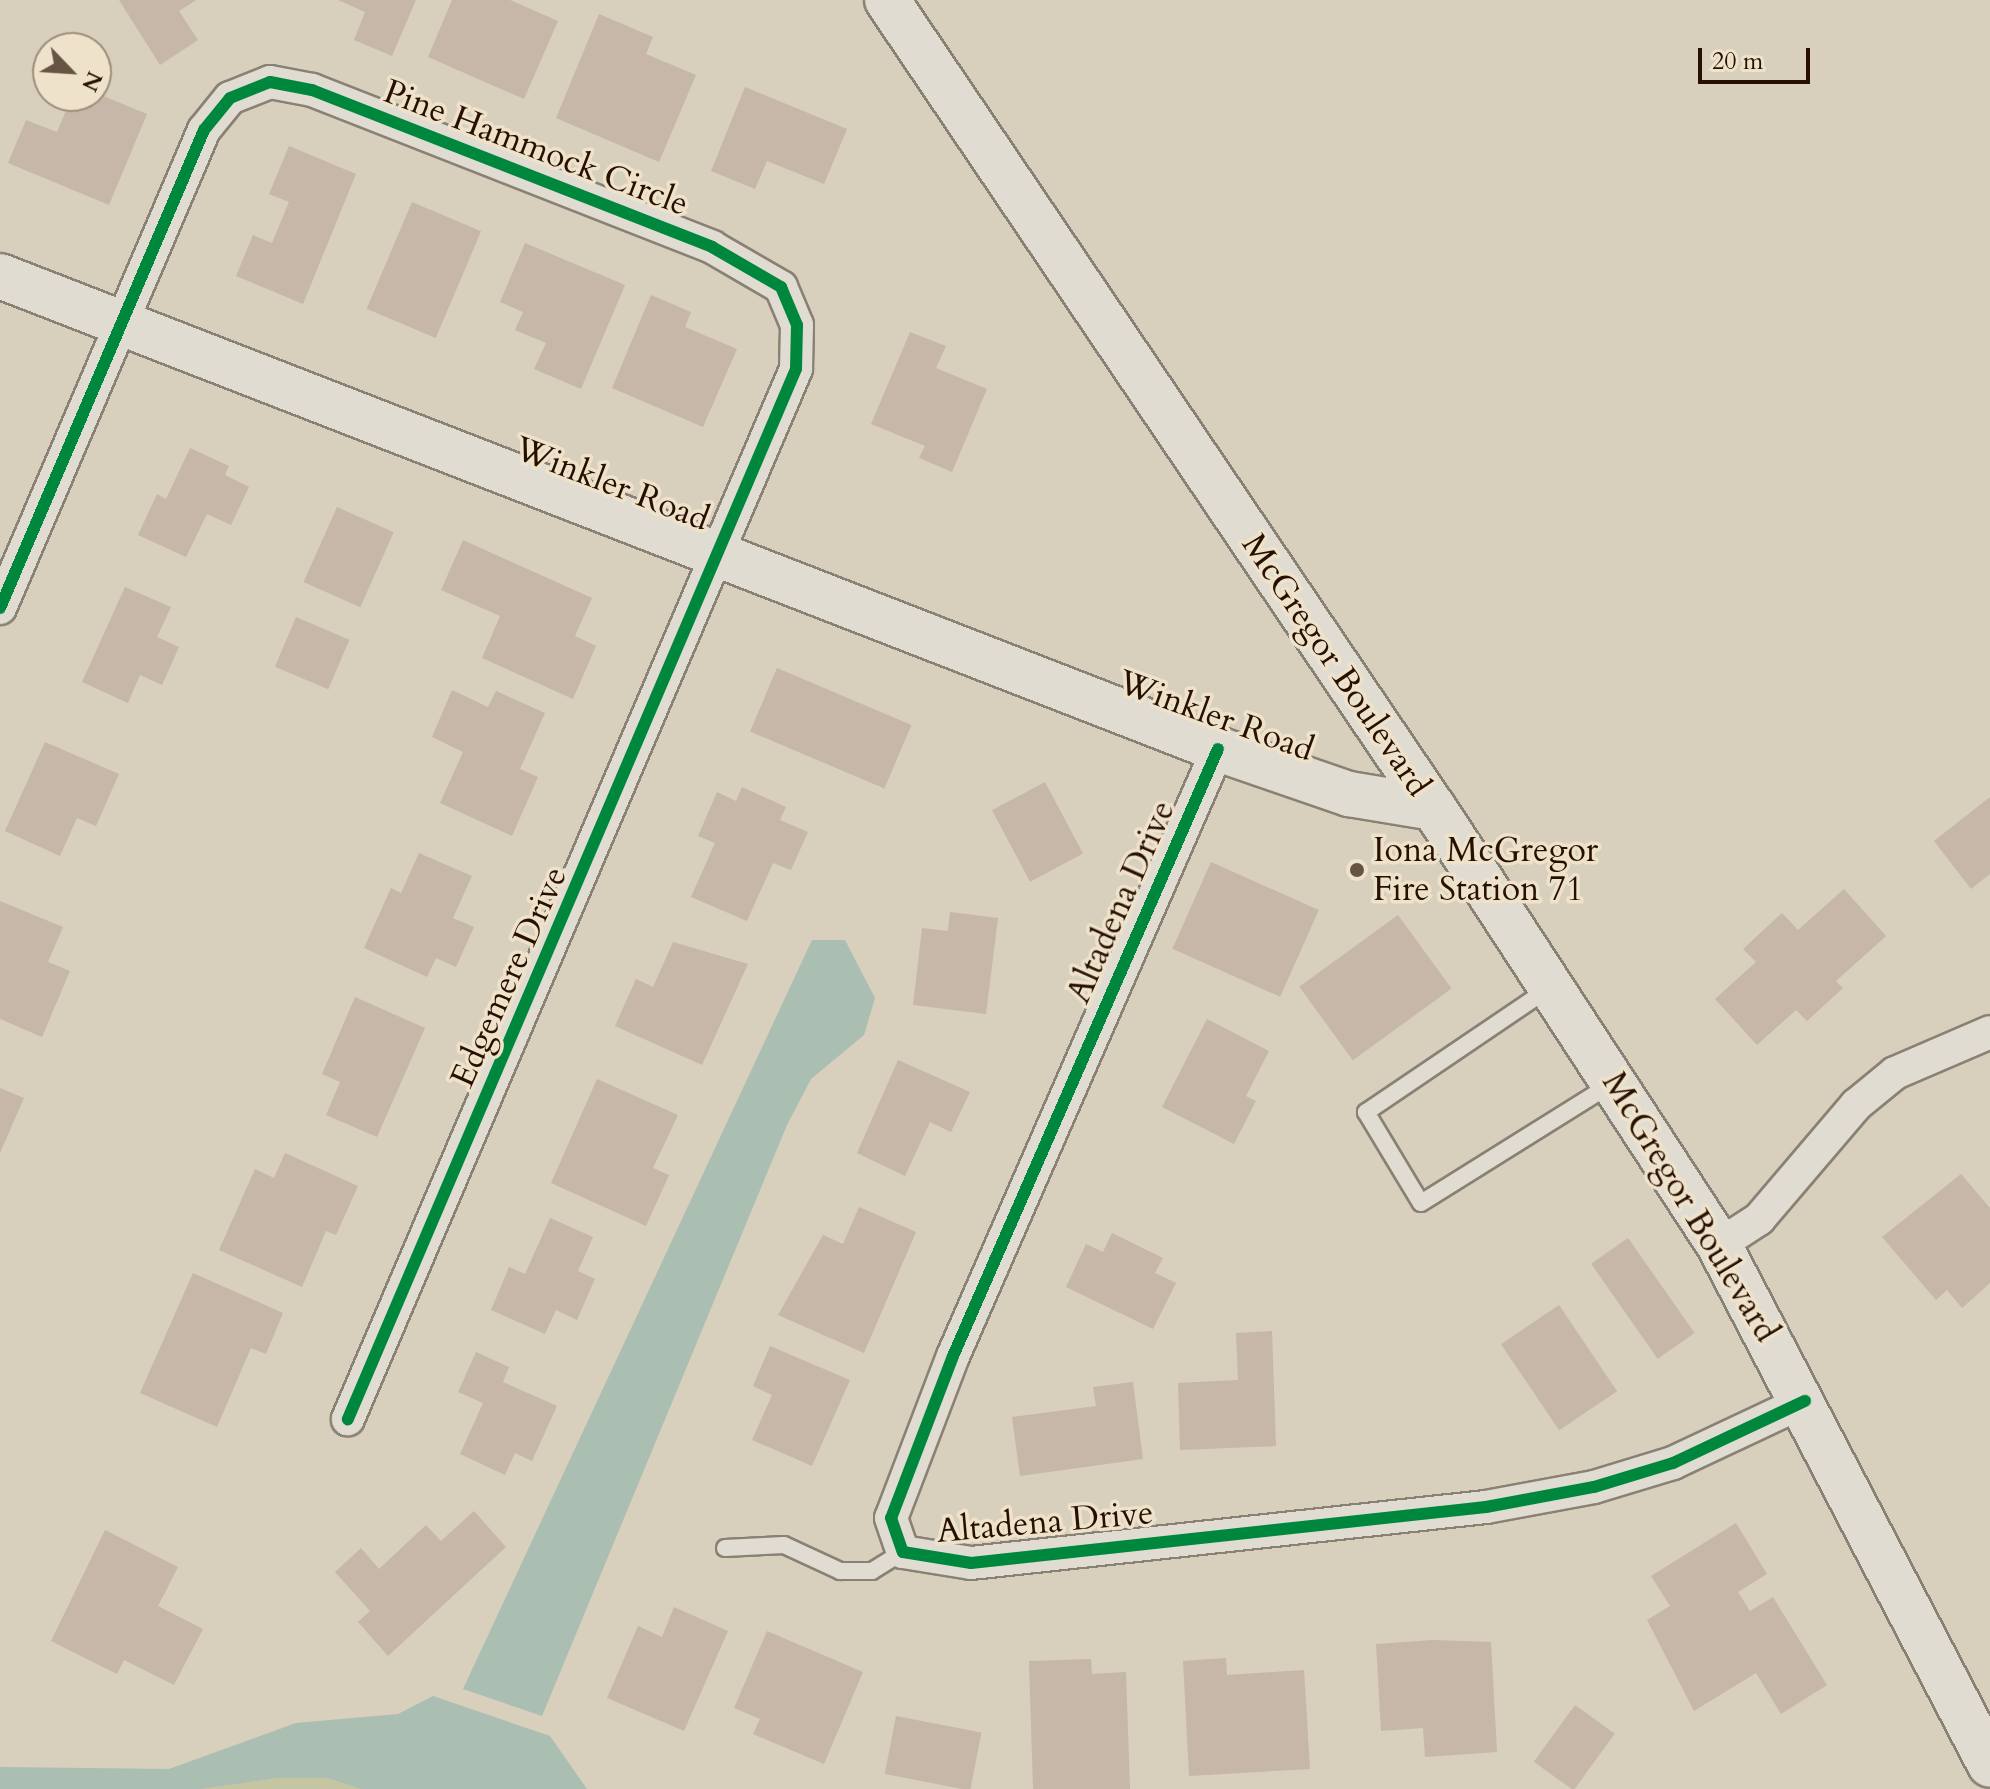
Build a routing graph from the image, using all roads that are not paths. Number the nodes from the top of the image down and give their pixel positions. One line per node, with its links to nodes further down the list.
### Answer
1 (887, 0): 7 (main road, McGregor Boulevard)
2 (0, 276): 3 (main road, Winkler Road)
3 (124, 325): 4 (main road, Winkler Road); 4 (street, Pine Hammock Circle); 5 (street, Pine Hammock Circle)
4 (720, 556): 6 (main road, Winkler Road); 13 (street, Edgemere Drive)
5 (0, 608)
6 (1218, 749): 7 (main road, Winkler Road); 15 (street, Altadena Drive)
7 (1434, 808): 8 (main road, McGregor Boulevard)
8 (1552, 986): 10 (main road, McGregor Boulevard); 10 (lane)
9 (1990, 1032): 11 (street)
10 (1616, 1082): 11 (main road, McGregor Boulevard)
11 (1719, 1245): 12 (main road, McGregor Boulevard)
12 (1805, 1401): 15 (street, Altadena Drive); 16 (main road, McGregor Boulevard)
13 (348, 1419)
14 (725, 1548): 15 (lane)
15 (903, 1552)
16 (1990, 1765)

